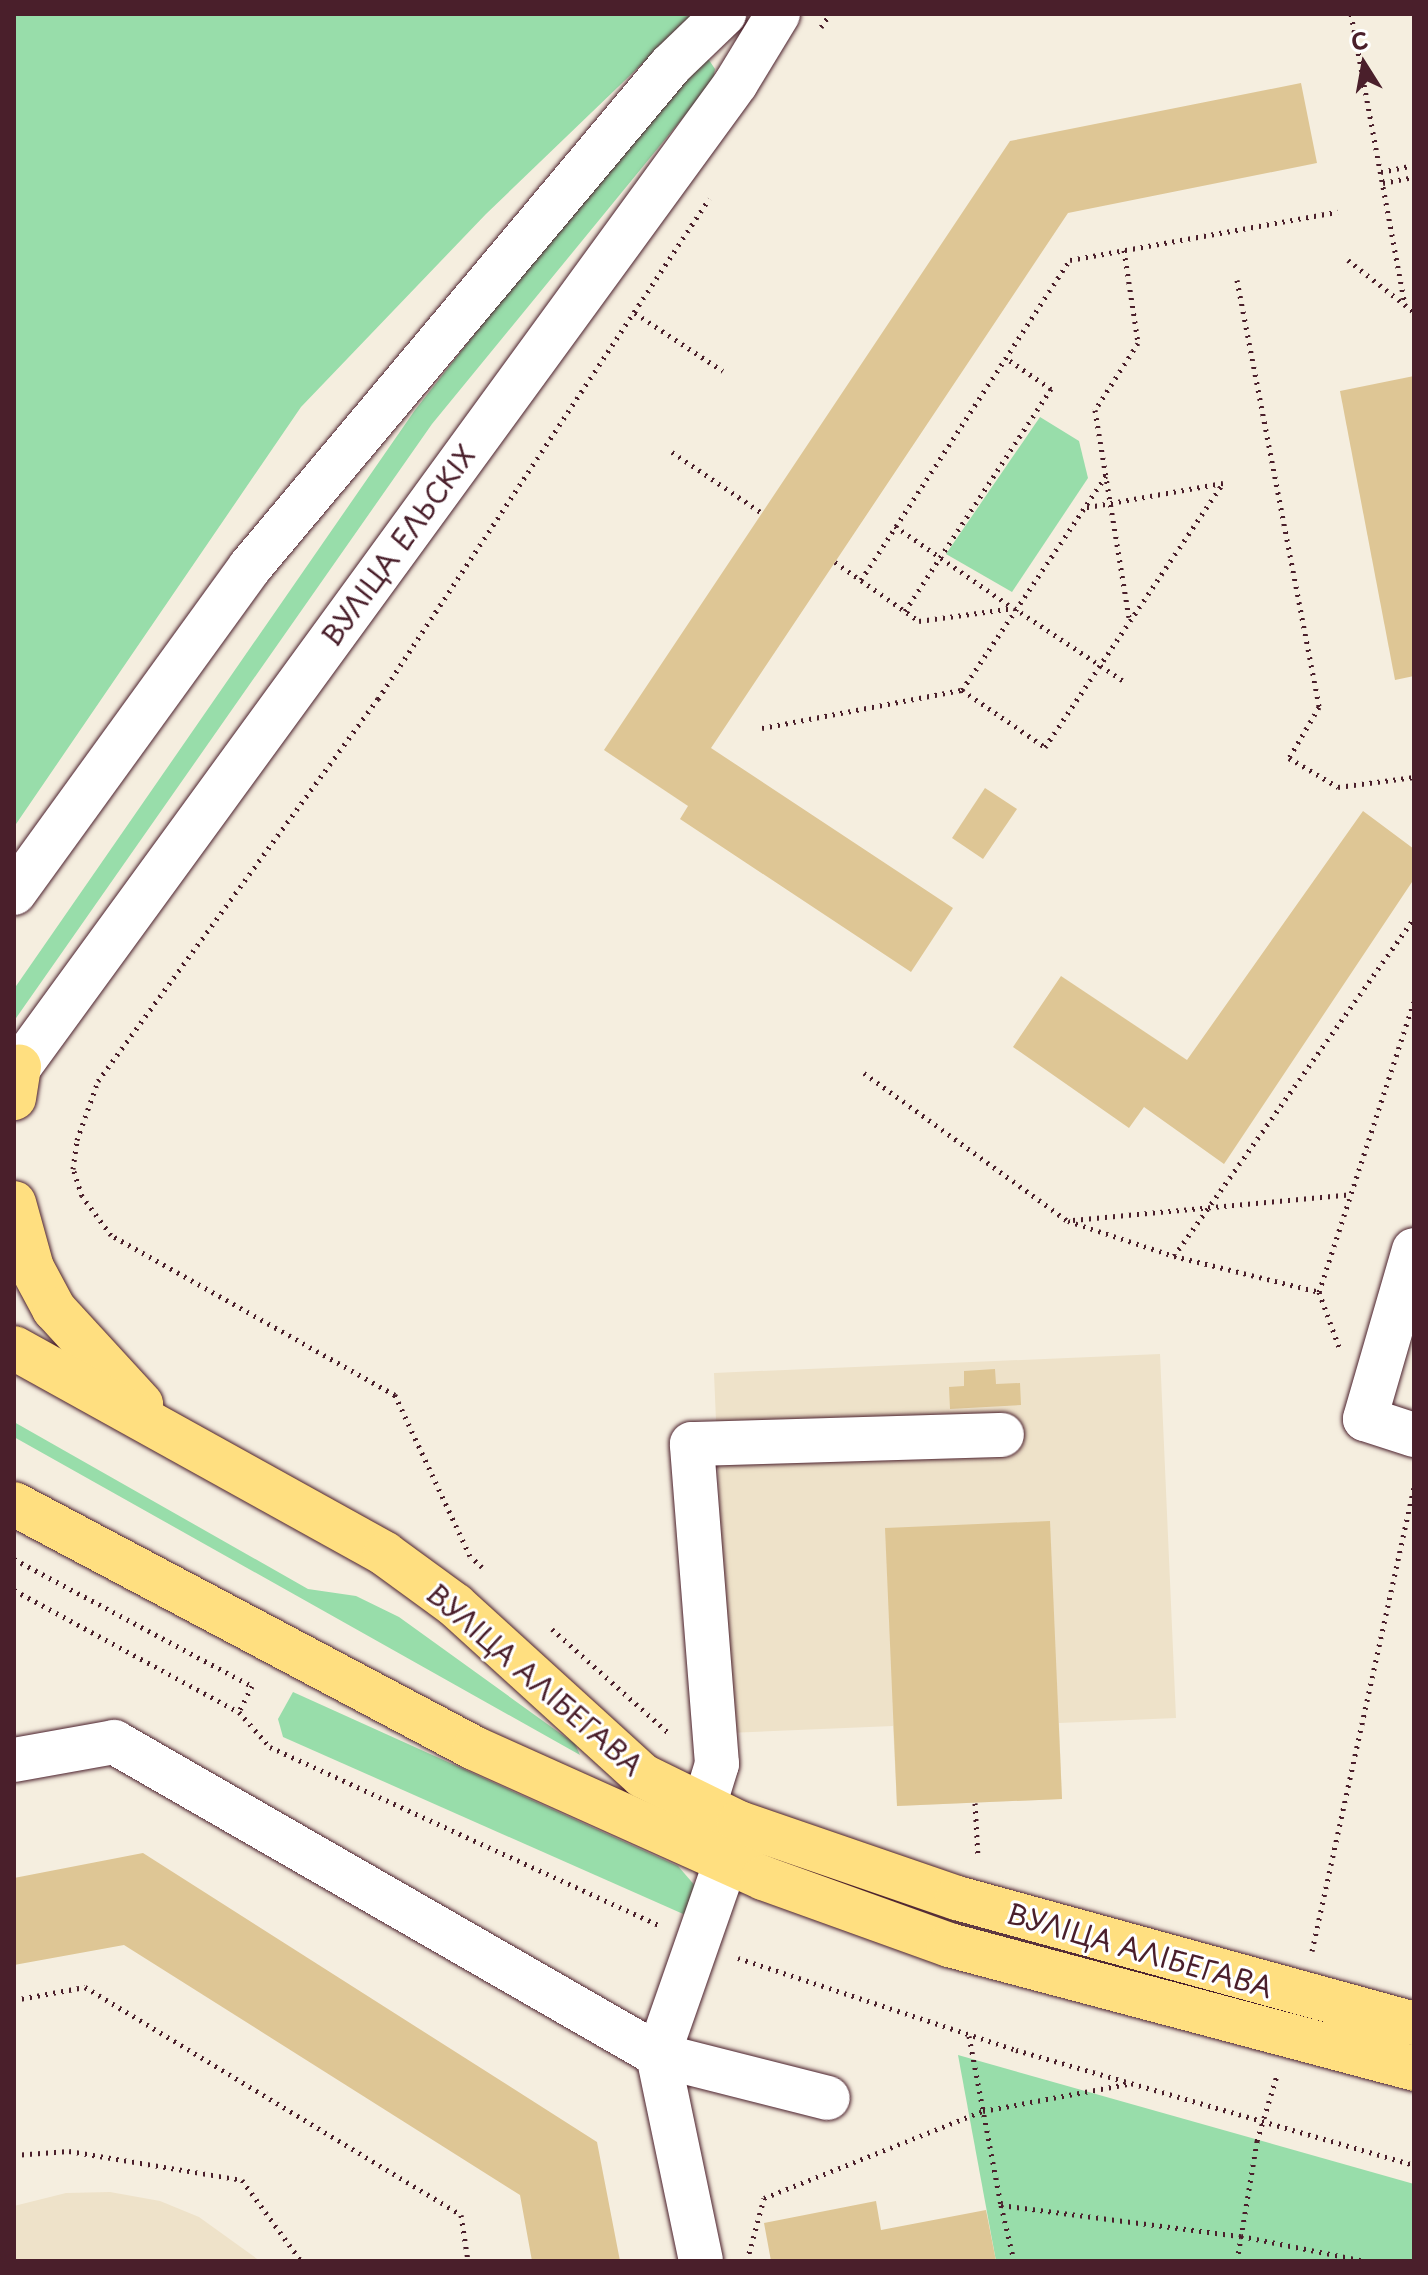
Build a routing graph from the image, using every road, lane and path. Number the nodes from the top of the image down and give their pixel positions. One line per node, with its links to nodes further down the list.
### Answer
1 (724, 14): 37 (street)
2 (778, 14): 41 (street, ВУЛІЦА ЕЛЬСКІХ)
3 (830, 14): 5 (path)
4 (1351, 14): 7 (path)
5 (813, 40)
6 (1414, 165): 7 (path)
7 (1381, 172): 9 (path)
8 (1414, 177): 9 (path)
9 (1383, 183): 15 (path)
10 (711, 196): 17 (path)
11 (1338, 212): 12 (path)
12 (1124, 250): 18 (path); 21 (path)
13 (1348, 260): 15 (path)
14 (1237, 280): 36 (path)
15 (1405, 305): 16 (path)
16 (1414, 312)
17 (635, 313): 19 (path); 55 (path)
18 (1006, 358): 25 (path); 26 (path)
19 (723, 371)
20 (672, 452): 24 (path)
21 (1106, 476): 22 (path); 23 (path)
22 (1111, 503): 23 (path); 31 (path); 31 (path)
23 (1083, 508): 29 (path)
24 (762, 513)
25 (895, 526): 26 (path); 28 (path)
26 (940, 557): 29 (path); 30 (path)
27 (835, 562): 28 (path)
28 (861, 580): 30 (path)
29 (1014, 608): 30 (path); 32 (path); 34 (path)
30 (905, 611)
31 (1129, 619): 32 (path)
32 (1099, 664): 33 (path); 34 (path)
33 (1125, 682)
34 (962, 690): 35 (path)
35 (762, 728)
36 (1414, 777)
37 (14, 893)
38 (1414, 918): 44 (path)
39 (1414, 1002): 42 (path)
40 (864, 1073): 45 (path)
41 (16, 1079)
42 (1351, 1194): 44 (path); 47 (path)
43 (14, 1203): 49 (main road)
44 (1211, 1207): 45 (path); 47 (path)
45 (1068, 1221): 47 (path)
46 (1414, 1250): 51 (street)
47 (1174, 1256)
48 (14, 1348): 49 (main road, ВУЛІЦА АЛІБЕГАВА)
49 (169, 1435): 62 (main road, ВУЛІЦА АЛІБЕГАВА)
50 (1002, 1435): 60 (street)
51 (1414, 1435)
52 (1414, 1487): 65 (path)
53 (14, 1504): 62 (main road, ВУЛІЦА АЛІБЕГАВА)
54 (14, 1559): 58 (path)
55 (493, 1577)
56 (14, 1590): 58 (path)
57 (539, 1618): 60 (path)
58 (239, 1712): 64 (path)
59 (14, 1760): 69 (street)
60 (717, 1764): 62 (street)
61 (975, 1803): 63 (path)
62 (724, 1830): 64 (street); 67 (main road, ВУЛІЦА АЛІБЕГАВА); 71 (main road, ВУЛІЦА АЛІБЕГАВА)
63 (962, 1853)
64 (699, 1943): 68 (path); 69 (street)
65 (1310, 1957)
66 (14, 2000): 81 (path)
67 (1414, 2024)
68 (969, 2036): 72 (path); 74 (path)
69 (658, 2055): 73 (street); 82 (street)
70 (1281, 2063): 75 (path)
71 (1414, 2069)
72 (1128, 2084): 74 (path); 75 (path)
73 (828, 2098)
74 (983, 2111): 78 (path); 83 (path)
75 (1261, 2124): 77 (path); 79 (path)
76 (14, 2155): 80 (path)
77 (1414, 2165)
78 (1001, 2205): 79 (path); 84 (path)
79 (1241, 2236): 85 (path); 86 (path)
80 (301, 2261)
81 (468, 2261)
82 (701, 2261)
83 (747, 2261)
84 (1014, 2261)
85 (1237, 2261)
86 (1365, 2261)

